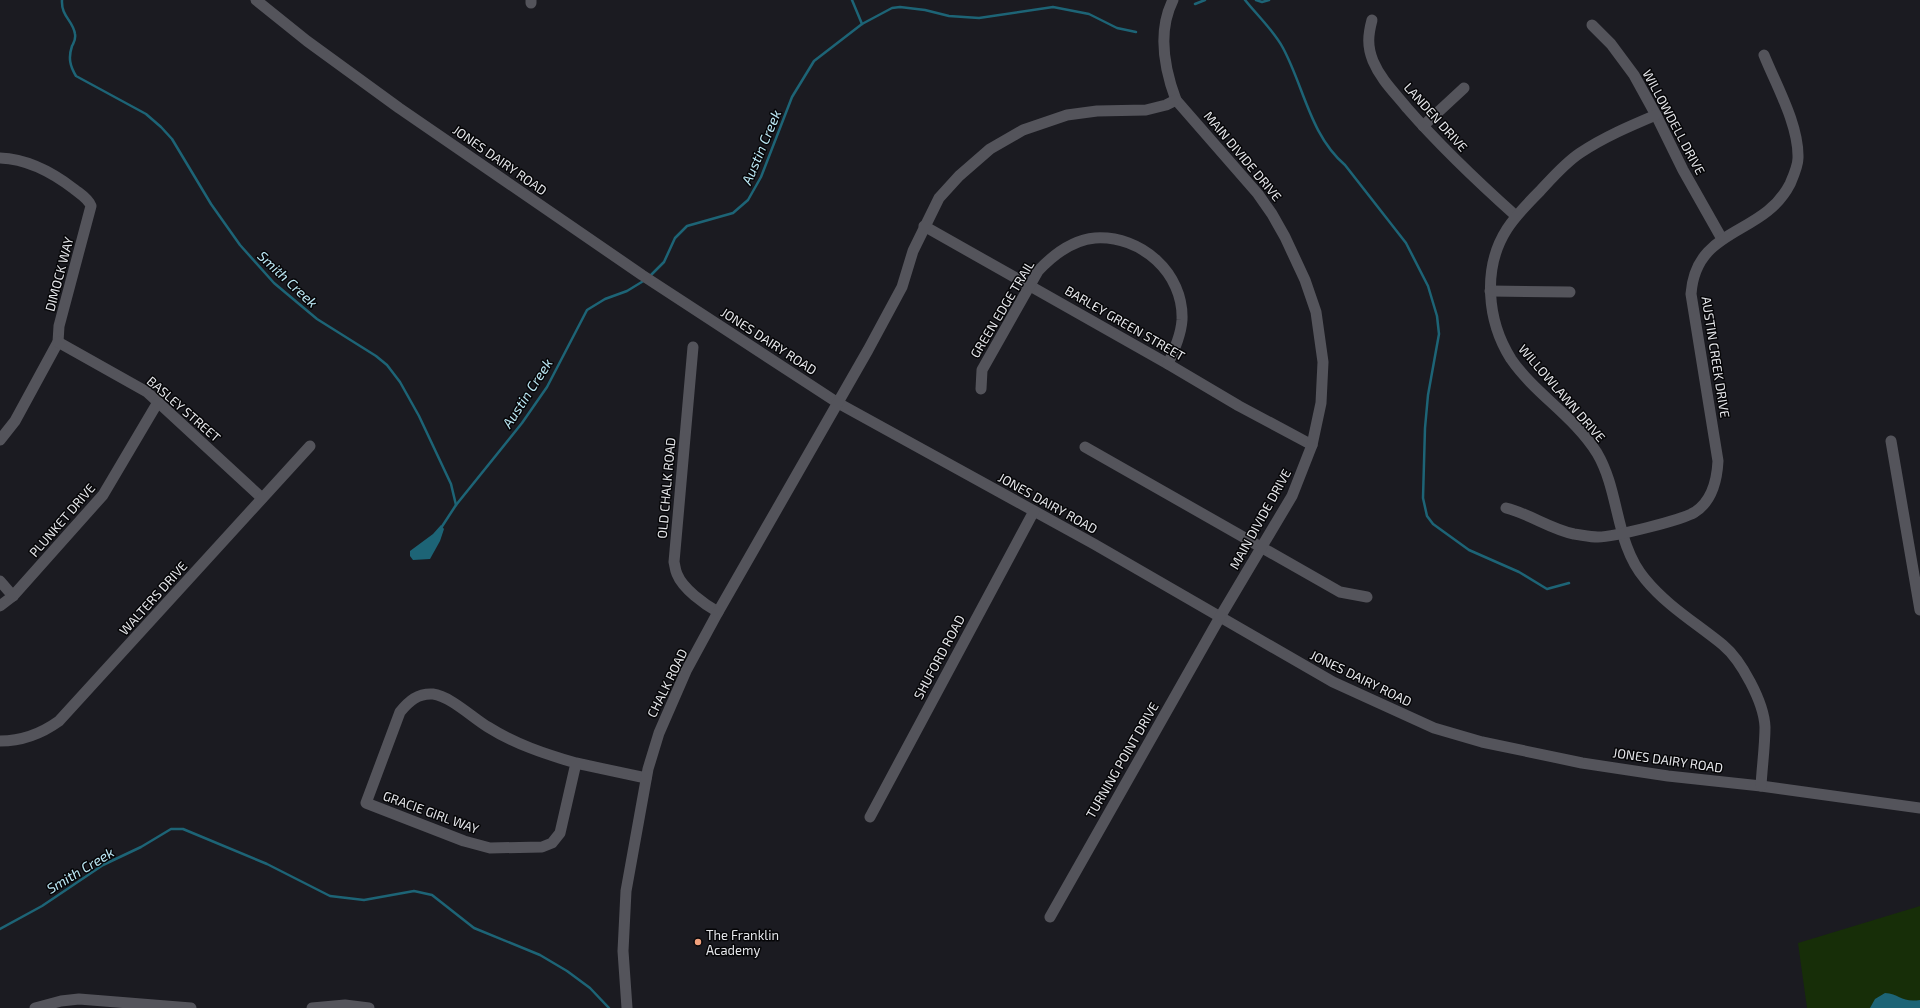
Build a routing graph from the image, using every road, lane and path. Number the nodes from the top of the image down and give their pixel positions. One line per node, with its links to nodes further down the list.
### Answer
1 (256, 0): 22 (street, JONES DAIRY ROAD)
2 (1173, 0): 7 (street, MAIN DIVIDE DRIVE)
3 (1372, 20): 9 (street, LANDEN DRIVE)
4 (1592, 25): 8 (street, WILLOWDELL DRIVE)
5 (1764, 55): 13 (street, AUSTIN CREEK DRIVE)
6 (1464, 88): 9 (street)
7 (1176, 100): 12 (street, CHALK ROAD); 25 (street, MAIN DIVIDE DRIVE)
8 (1656, 114): 11 (street, WILLOWLAWN DRIVE); 13 (street, WILLOWDELL DRIVE)
9 (1423, 126): 11 (street, LANDEN DRIVE)
10 (0, 158): 17 (street, DIMOCK WAY)
11 (1516, 216): 15 (street, WILLOWLAWN DRIVE)
12 (924, 226): 14 (street, BARLEY GREEN STREET); 22 (street, CHALK ROAD)
13 (1722, 239): 31 (street, AUSTIN CREEK DRIVE)
14 (1030, 286): 19 (street, BARLEY GREEN STREET); 19 (street, GREEN EDGE TRAIL); 20 (street, GREEN EDGE TRAIL)
15 (1490, 291): 16 (street); 31 (street, WILLOWLAWN DRIVE)
16 (1570, 292)
17 (58, 342): 21 (street, BASLEY STREET); 23 (street, DIMOCK WAY)
18 (693, 348): 38 (street, OLD CHALK ROAD)
19 (1168, 364): 25 (street, BARLEY GREEN STREET)
20 (981, 389)
21 (158, 402): 28 (street, BASLEY STREET); 34 (street, PLUNKET DRIVE)
22 (838, 403): 30 (street, JONES DAIRY ROAD); 38 (street, CHALK ROAD)
23 (0, 440)
24 (1891, 441): 37 (street)
25 (1312, 445): 32 (street, MAIN DIVIDE DRIVE)
26 (310, 446): 28 (street, WALTERS DRIVE)
27 (1085, 447): 32 (street)
28 (262, 498): 40 (street, WALTERS DRIVE)
29 (1506, 508): 31 (street, AUSTIN CREEK DRIVE)
30 (1034, 511): 39 (street, JONES DAIRY ROAD); 45 (street, SHUFORD ROAD)
31 (1623, 534): 43 (street, WILLOWLAWN DRIVE)
32 (1262, 548): 35 (street); 39 (street, MAIN DIVIDE DRIVE)
33 (0, 580): 34 (street)
34 (12, 596): 36 (street, PLUNKET DRIVE)
35 (1367, 597)
36 (0, 606)
37 (1920, 610)
38 (718, 612): 42 (street, CHALK ROAD)
39 (1220, 617): 43 (street, JONES DAIRY ROAD); 46 (street, TURNING POINT DRIVE)
40 (0, 742)
41 (576, 763): 41 (street, GRACIE GIRL WAY); 42 (street, GRACIE GIRL WAY)
42 (646, 778): 51 (street, CHALK ROAD)
43 (1761, 786): 44 (street, JONES DAIRY ROAD)
44 (1920, 808)
45 (870, 817)
46 (1050, 917)
47 (35, 1008): 48 (street)
48 (191, 1008)
49 (312, 1008): 50 (street)
50 (369, 1008)
51 (627, 1008)

